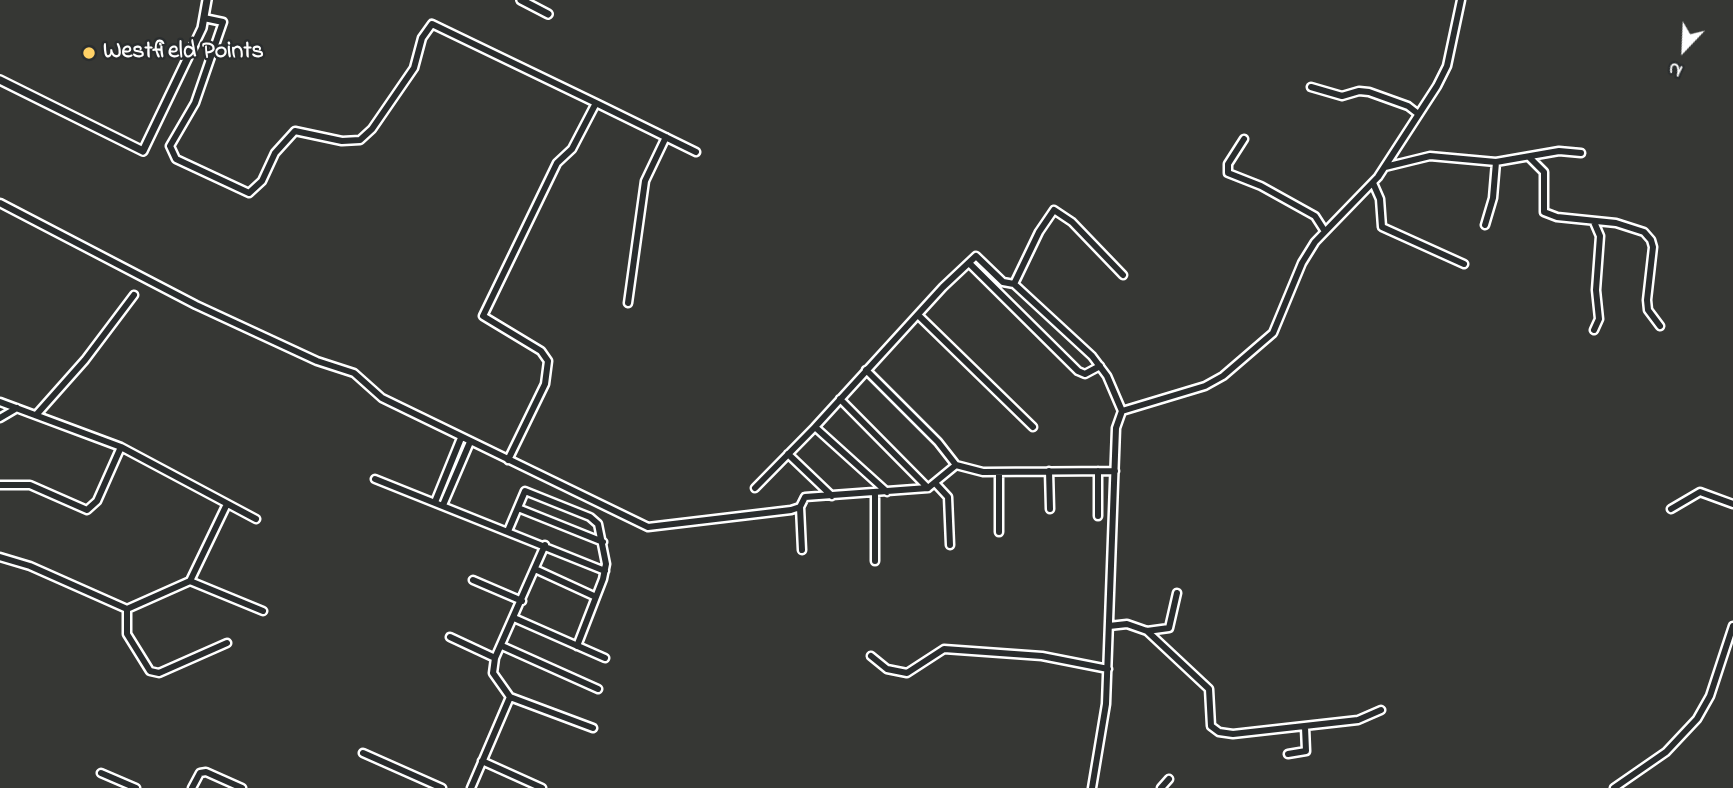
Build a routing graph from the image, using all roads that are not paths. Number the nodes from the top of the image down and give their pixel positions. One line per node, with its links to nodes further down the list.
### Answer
1 (207, 0): 5 (street)
2 (521, 0): 4 (street)
3 (1461, 0): 9 (street)
4 (548, 14)
5 (204, 18): 6 (street); 8 (street)
6 (0, 79)
7 (1311, 87): 9 (street)
8 (596, 103): 10 (street); 45 (street)
9 (1417, 113): 16 (street)
10 (666, 137): 12 (street); 27 (street)
11 (1244, 139): 21 (street)
12 (696, 152)
13 (1581, 153): 14 (street)
14 (1530, 158): 15 (street); 19 (street)
15 (1496, 162): 16 (street); 20 (street)
16 (1385, 167): 17 (street)
17 (1373, 183): 21 (street); 23 (street)
18 (0, 203): 41 (street)
19 (1594, 222): 29 (street); 30 (street)
20 (1485, 225)
21 (1324, 230): 36 (street)
22 (969, 263): 25 (street); 28 (street); 31 (street)
23 (1464, 264)
24 (1123, 275): 25 (street)
25 (1014, 284): 31 (street)
26 (134, 295): 37 (street)
27 (628, 303)
28 (918, 315): 32 (street); 40 (street)
29 (1660, 327)
30 (1594, 330)
31 (1100, 366): 36 (street)
32 (866, 370): 33 (street); 46 (street)
33 (840, 399): 39 (street); 55 (street)
34 (0, 402): 35 (street)
35 (17, 408): 37 (street); 38 (street)
36 (1122, 411): 49 (street)
37 (37, 414): 43 (street)
38 (0, 418)
39 (814, 427): 44 (street); 56 (street)
40 (1033, 427)
41 (461, 438): 42 (street); 59 (street)
42 (470, 442): 45 (street); 62 (street)
43 (121, 447): 53 (street); 60 (street)
44 (788, 454): 54 (street); 58 (street)
45 (508, 460): 63 (street)
46 (956, 465): 50 (street); 52 (street)
47 (1049, 471): 48 (street); 50 (street); 65 (street)
48 (1098, 471): 49 (street); 67 (street)
49 (1115, 471): 87 (street)
50 (999, 472): 70 (street)
51 (375, 480): 59 (street)
52 (935, 483): 55 (street); 73 (street)
53 (0, 485)
54 (755, 488)
55 (928, 488): 56 (street)
56 (887, 492): 57 (street)
57 (875, 493): 58 (street); 76 (street)
58 (832, 496): 63 (street)
59 (435, 502): 62 (street)
60 (228, 504): 68 (street); 79 (street)
61 (1733, 504): 66 (street)
62 (443, 505): 69 (street)
63 (800, 507): 74 (street)
64 (518, 508): 69 (street); 71 (street); 71 (street)
65 (1050, 509)
66 (1671, 509)
67 (1098, 516)
68 (256, 519)
69 (508, 531): 72 (street)
70 (999, 532)
71 (603, 542): 78 (street)
72 (545, 545): 77 (street); 78 (street)
73 (950, 545)
74 (802, 550)
75 (0, 557): 84 (street)
76 (875, 561)
77 (535, 569): 82 (street); 83 (street)
78 (605, 571): 82 (street)
79 (191, 580): 84 (street); 85 (street)
80 (472, 580): 83 (street)
81 (1177, 593): 89 (street)
82 (596, 597): 93 (street)
83 (522, 601): 86 (street)
84 (127, 609): 91 (street)
85 (263, 611)
86 (514, 618): 92 (street); 93 (street)
87 (1109, 626): 89 (street); 97 (street)
88 (1733, 626): 116 (street)
89 (1147, 631): 101 (street)
90 (450, 637): 95 (street)
91 (228, 643)
92 (502, 646): 95 (street); 98 (street)
93 (577, 646): 96 (street)
94 (871, 656): 97 (street)
95 (495, 658): 99 (street)
96 (605, 659)
97 (1108, 669): 114 (street)
98 (598, 689)
99 (510, 696): 102 (street); 105 (street)
100 (1381, 710): 101 (street)
101 (1305, 727): 104 (street)
102 (593, 728)
103 (363, 752): 111 (street)
104 (1288, 754)
105 (482, 761): 112 (street); 113 (street)
106 (101, 773): 108 (street)
107 (1169, 779): 115 (street)
108 (136, 788)
109 (192, 788): 110 (street)
110 (242, 788)
111 (442, 788)
112 (471, 788)
113 (542, 788)
114 (1092, 788)
115 (1161, 788)
116 (1614, 788)

